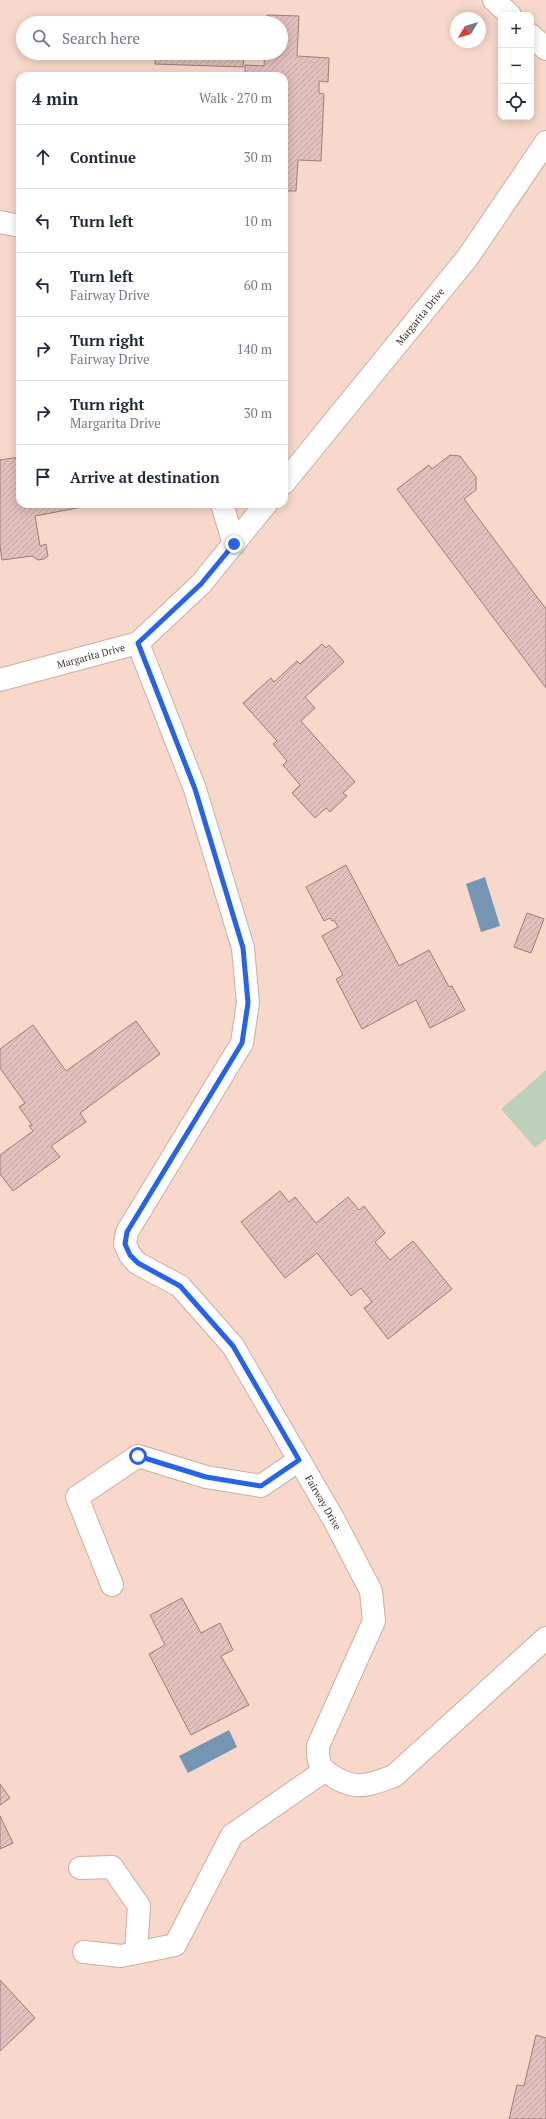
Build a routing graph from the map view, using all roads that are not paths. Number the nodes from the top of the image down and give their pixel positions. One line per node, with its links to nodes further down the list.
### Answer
1 (494, 0): 2 (street)
2 (507, 12)
3 (534, 38): 4 (street)
4 (546, 49)
5 (546, 142): 8 (street, Margarita Drive)
6 (0, 222): 7 (street)
7 (16, 225)
8 (288, 477)
9 (223, 508): 11 (street)
10 (263, 508): 11 (street, Margarita Drive)
11 (234, 544): 12 (street, Margarita Drive)
12 (138, 643): 13 (street, Margarita Drive); 14 (street, Fairway Drive)
13 (0, 680)
14 (299, 1460): 15 (street); 17 (street, Fairway Drive)
15 (112, 1584)
16 (546, 1638): 17 (street)
17 (324, 1771): 20 (street)
18 (80, 1868): 20 (street)
19 (84, 1952): 20 (street)
20 (136, 1952)

